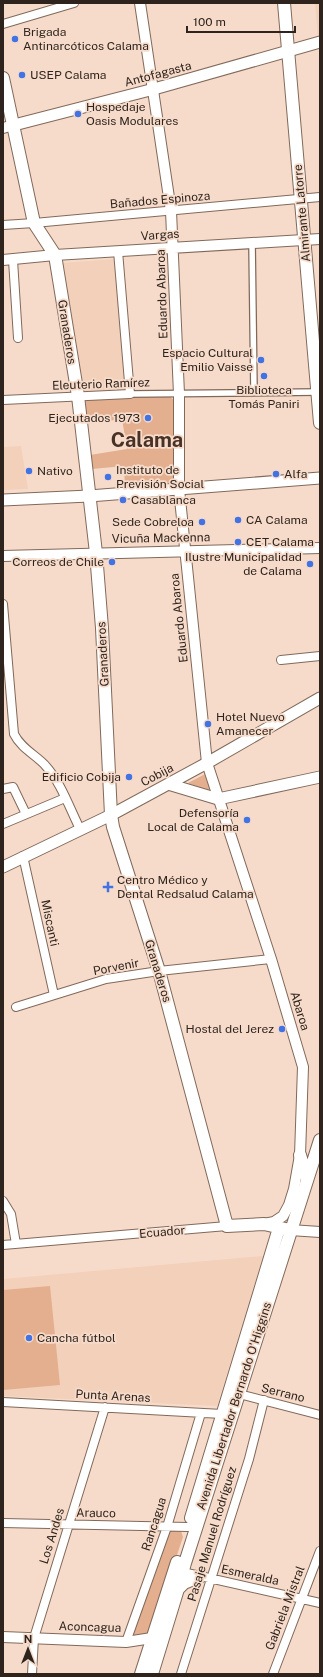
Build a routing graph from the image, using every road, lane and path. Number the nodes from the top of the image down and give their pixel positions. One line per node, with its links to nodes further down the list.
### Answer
1 (74, 3): 4 (street)
2 (140, 3): 8 (street, Eduardo Abaroa)
3 (284, 3): 6 (main road, Almirante Latorre)
4 (3, 24)
5 (320, 42): 6 (main road, Antofagasta)
6 (287, 51): 8 (main road, Antofagasta); 11 (main road, Almirante Latorre)
7 (3, 78): 9 (main road, Granaderos)
8 (154, 89): 9 (main road, Antofagasta); 12 (street, Eduardo Abaroa)
9 (8, 127): 13 (main road, Granaderos)
10 (320, 197): 11 (street, Bañados Espinoza)
11 (300, 200): 12 (street, Bañados Espinoza); 15 (main road, Almirante Latorre)
12 (171, 211): 13 (street, Bañados Espinoza); 18 (street, Eduardo Abaroa)
13 (34, 223): 14 (street, Bañados Espinoza); 20 (main road, Granaderos)
14 (3, 225)
15 (304, 239): 16 (street, Vargas); 17 (street, Vargas); 24 (main road, Almirante Latorre)
16 (320, 239)
17 (252, 242): 18 (street, Vargas); 23 (street)
18 (174, 247): 19 (street, Vargas); 26 (street, Eduardo Abaroa)
19 (118, 251): 20 (street, Vargas); 25 (street)
20 (55, 255): 21 (street, Vargas); 27 (main road, Granaderos)
21 (8, 260): 22 (street)
22 (18, 338)
23 (254, 392): 24 (street, Eleuterio Ramírez); 26 (street, Eleuterio Ramírez)
24 (318, 392): 29 (main road, Almirante Latorre)
25 (130, 394): 26 (street, Eleuterio Ramírez); 27 (street, Eleuterio Ramírez)
26 (179, 394): 31 (street, Eduardo Abaroa)
27 (78, 396): 28 (street, Eleuterio Ramírez); 32 (main road, Granaderos)
28 (3, 400)
29 (320, 423)
30 (320, 478): 31 (main road)
31 (179, 489): 32 (main road); 35 (street, Eduardo Abaroa)
32 (89, 496): 33 (main road); 36 (main road, Granaderos)
33 (3, 500)
34 (320, 548): 35 (street, Vicuña Mackenna)
35 (185, 551): 36 (street, Vicuña Mackenna); 42 (street, Eduardo Abaroa)
36 (96, 553): 37 (street, Vicuña Mackenna); 49 (main road, Granaderos)
37 (3, 556)
38 (3, 604): 46 (street)
39 (320, 656): 40 (street)
40 (281, 660)
41 (320, 698): 42 (main road, Cobija)
42 (207, 763): 44 (main road, Cobija); 47 (street, Eduardo Abaroa)
43 (320, 777): 47 (main road)
44 (168, 784): 47 (main road); 49 (main road, Cobija)
45 (3, 789): 48 (street)
46 (65, 798): 48 (street); 51 (street)
47 (218, 799): 54 (street, Abaroa)
48 (26, 814): 50 (street)
49 (111, 815): 51 (main road, Cobija); 55 (main road, Granaderos)
50 (3, 824)
51 (80, 829): 52 (main road, Cobija)
52 (24, 856): 53 (main road, Cobija); 56 (street, Miscanti)
53 (3, 867)
54 (271, 959): 55 (street, Porvenir); 59 (street, Abaroa)
55 (159, 971): 56 (street, Porvenir); 63 (main road, Granaderos)
56 (54, 995): 57 (street, Porvenir)
57 (16, 1007)
58 (320, 1140): 60 (main road, Avenida Libertador Bernardo O'Higgins)
59 (300, 1156): 60 (main road); 62 (street, Abaroa)
60 (307, 1179): 64 (main road, Avenida Libertador Bernardo O'Higgins)
61 (3, 1201): 66 (street)
62 (264, 1224): 63 (main road, Ecuador); 64 (main road, Ecuador)
63 (227, 1226): 66 (street, Ecuador)
64 (285, 1229): 65 (street, Ecuador); 68 (main road, Avenida Libertador Bernardo O'Higgins); 73 (main road, Avenida Libertador Bernardo O'Higgins)
65 (320, 1232)
66 (16, 1244): 67 (street, Ecuador)
67 (3, 1245)
68 (239, 1394): 69 (street, Serrano); 80 (main road, Avenida Libertador Bernardo O'Higgins)
69 (264, 1400): 74 (street, Serrano); 82 (street, Pasaje Manuel Rodríguez)
70 (4, 1404): 71 (street, Punta Arenas)
71 (104, 1407): 72 (street, Punta Arenas); 76 (street, Los Andes)
72 (201, 1413): 73 (street, Punta Arenas); 77 (street, Rancagua)
73 (222, 1414): 78 (main road, Avenida Libertador Bernardo O'Higgins)
74 (320, 1415)
75 (3, 1523): 76 (street, Arauco)
76 (69, 1525): 77 (street, Arauco); 87 (street, Los Andes)
77 (167, 1527): 78 (street, Arauco); 89 (street, Rancagua)
78 (188, 1527): 81 (main road, Avenida Libertador Bernardo O'Higgins)
79 (320, 1551): 84 (street, Gabriela Mistral)
80 (186, 1559): 81 (main road, Avenida Libertador Bernardo O'Higgins); 82 (main road)
81 (178, 1571): 82 (street, Esmeralda); 83 (main road, Avenida Libertador Bernardo O'Higgins); 88 (main road, Avenida Libertador Bernardo O'Higgins)
82 (206, 1578): 83 (main road); 84 (street, Esmeralda); 93 (street, Pasaje Manuel Rodríguez)
83 (178, 1590): 92 (main road, Avenida Libertador Bernardo O'Higgins)
84 (301, 1598): 85 (street, Esmeralda); 94 (street, Gabriela Mistral)
85 (320, 1602)
86 (3, 1637): 87 (street, Aconcagua)
87 (34, 1638): 89 (street, Aconcagua); 90 (street, Los Andes)
88 (152, 1638): 89 (street, Aconcagua); 91 (main road, Avenida Libertador Bernardo O'Higgins)
89 (126, 1642)
90 (32, 1674)
91 (141, 1674)
92 (152, 1674)
93 (181, 1674)
94 (273, 1674)

